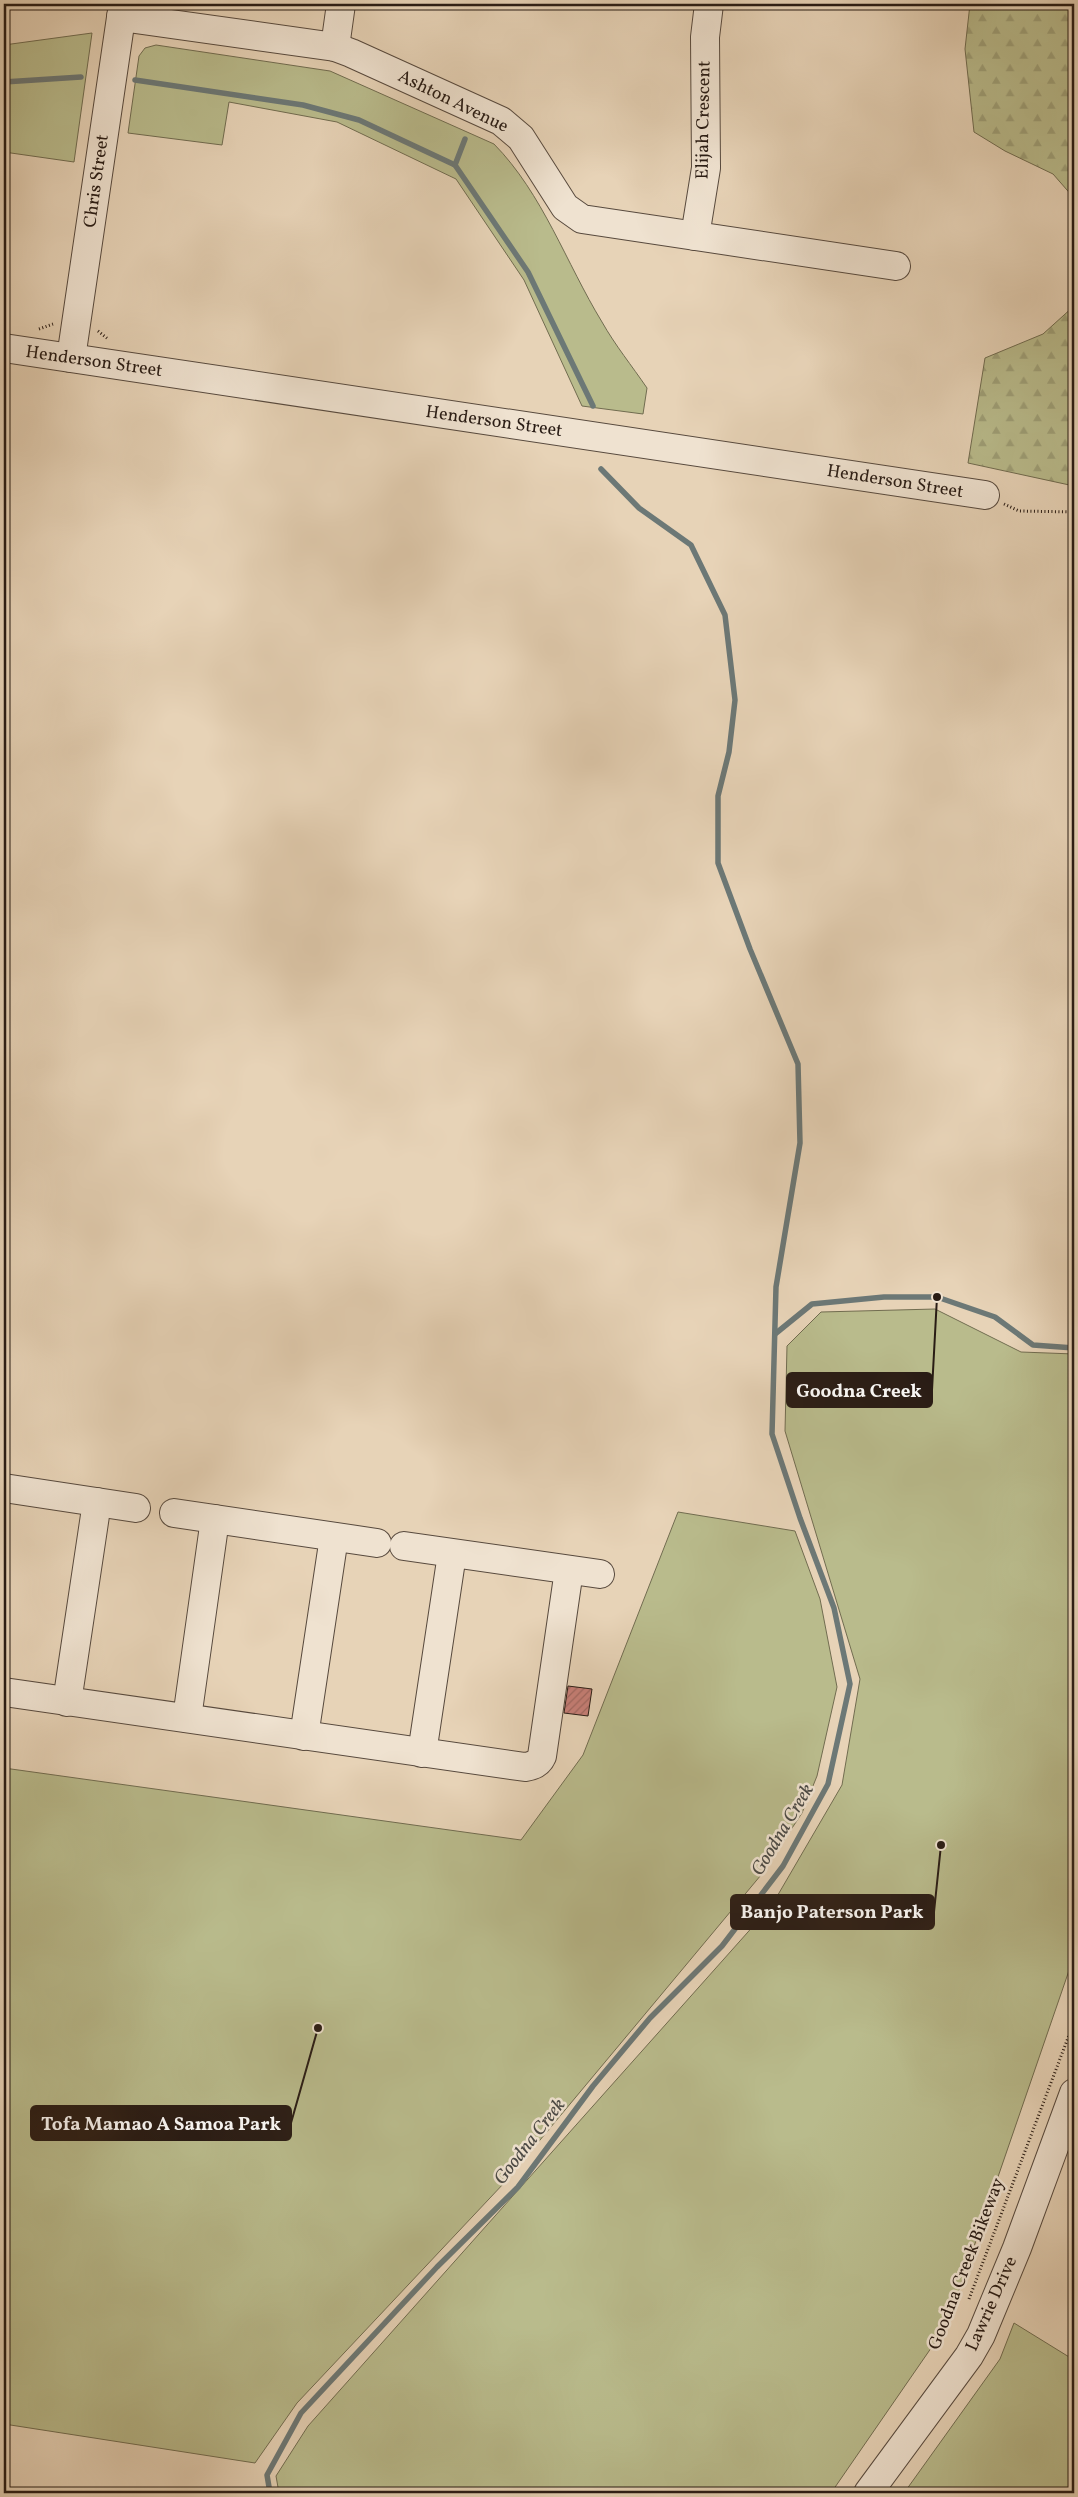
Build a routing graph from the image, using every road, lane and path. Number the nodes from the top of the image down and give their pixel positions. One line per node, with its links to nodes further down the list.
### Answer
1 (341, 4): 4 (street)
2 (709, 4): 5 (street, Elijah Crescent)
3 (122, 10): 4 (street, Ashton Avenue); 10 (street, Chris Street)
4 (335, 47): 5 (street, Ashton Avenue)
5 (695, 236): 6 (street, Ashton Avenue)
6 (896, 266)
7 (57, 319): 8 (path)
8 (40, 329)
9 (4, 348): 10 (street, Henderson Street)
10 (71, 358): 11 (street, Henderson Street)
11 (985, 495): 12 (path)
12 (1074, 512)
13 (4, 1488): 14 (street)
14 (97, 1502): 15 (street); 23 (street)
15 (136, 1508)
16 (174, 1513): 17 (street)
17 (215, 1519): 18 (street); 24 (street)
18 (334, 1537): 19 (street); 25 (street)
19 (452, 1554): 20 (street); 26 (street)
20 (569, 1570): 21 (street); 26 (street)
21 (600, 1574)
22 (4, 1692): 23 (street)
23 (67, 1702): 24 (street)
24 (187, 1718): 25 (street)
25 (304, 1736): 26 (street)
26 (422, 1752)
27 (1074, 2022): 30 (path, Goodna Creek Bikeway)
28 (1074, 2093): 29 (street, Lawrie Drive)
29 (1069, 2125): 31 (street, Lawrie Drive)
30 (968, 2303)
31 (868, 2493)

